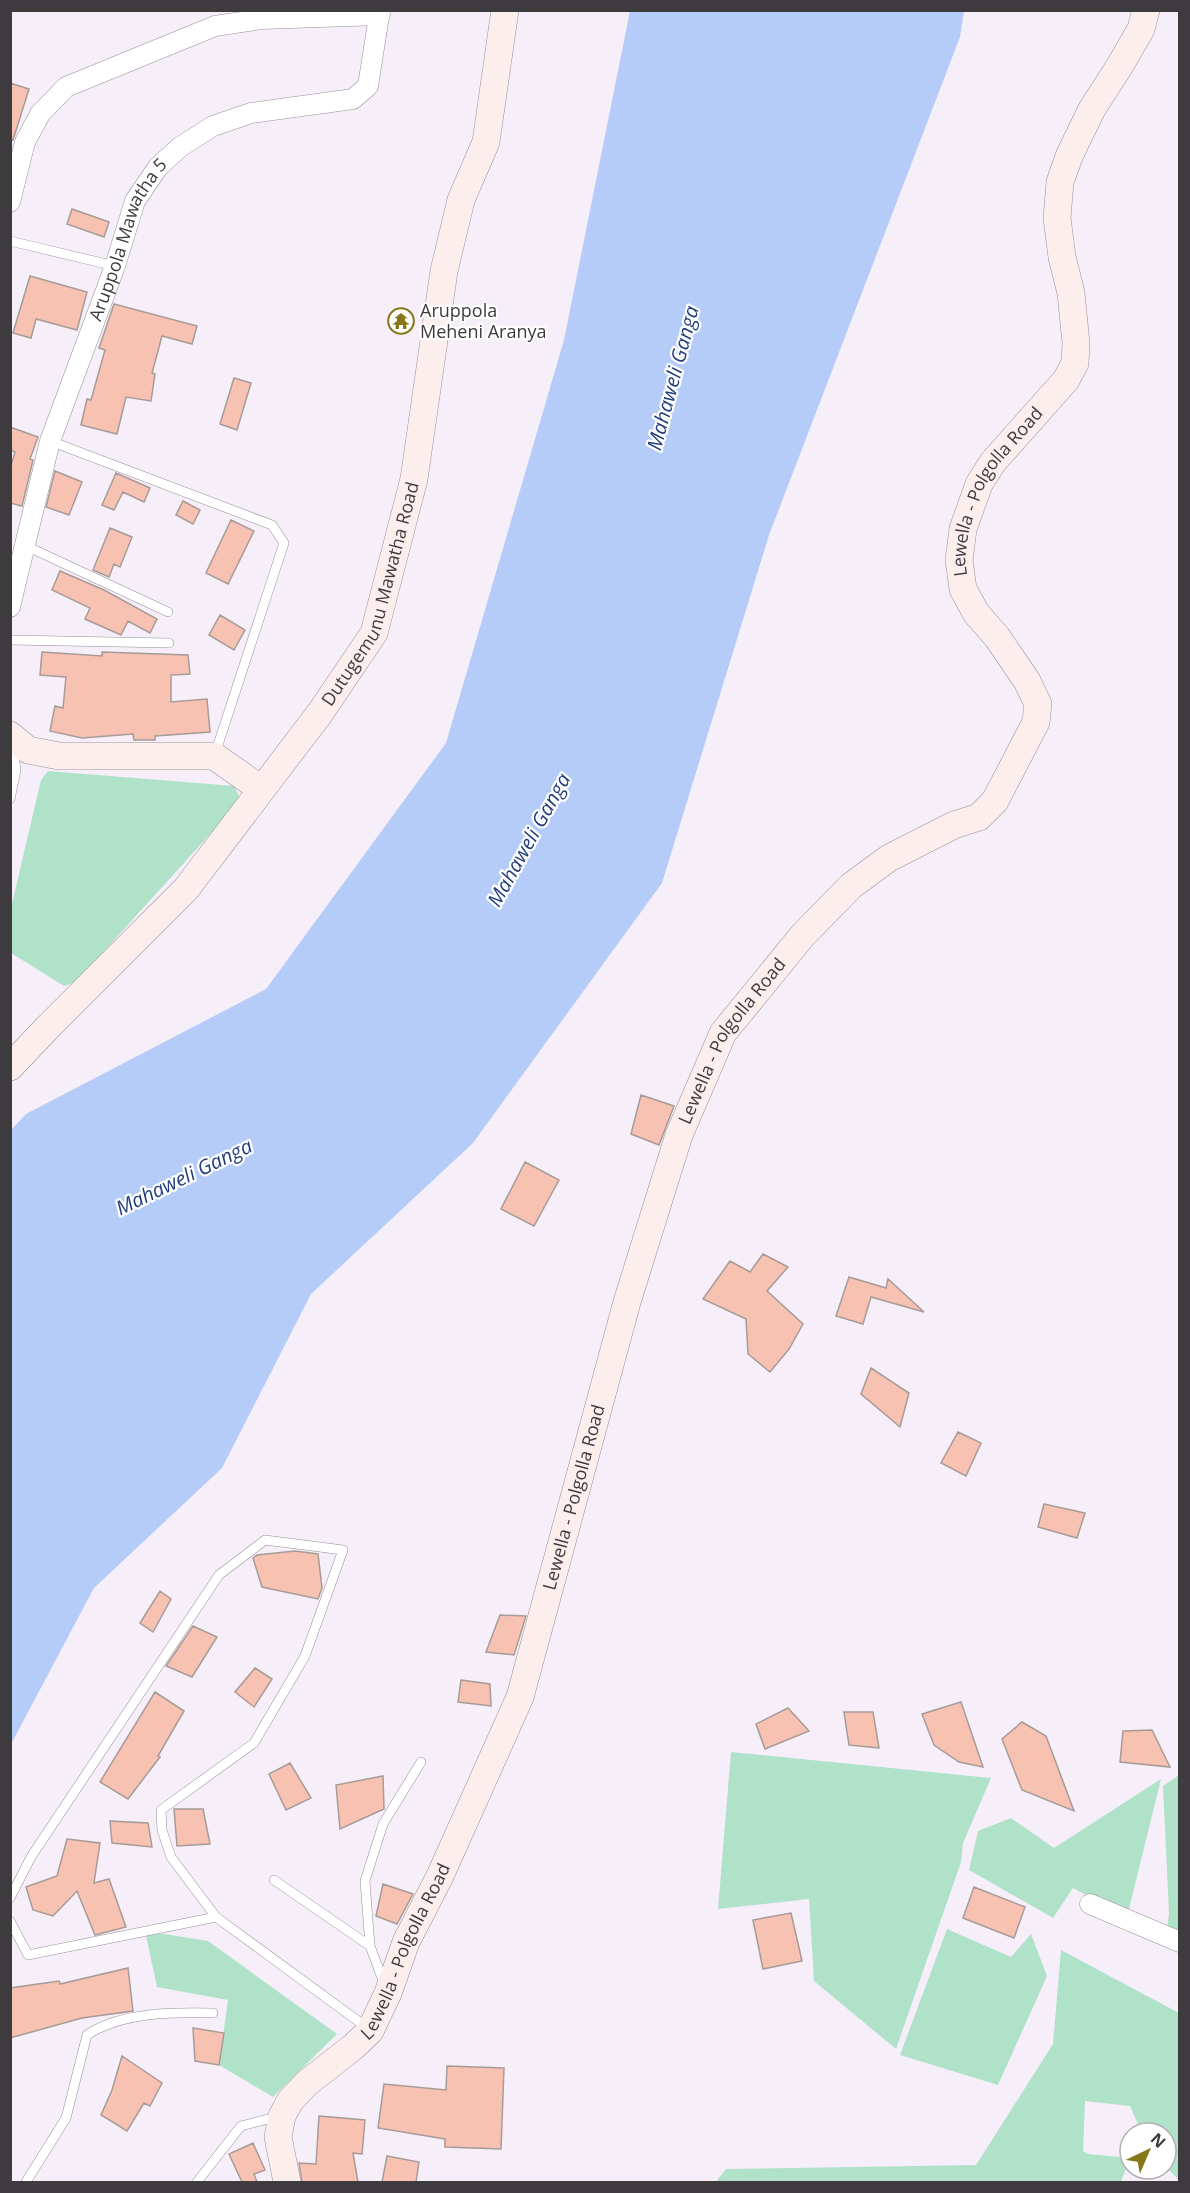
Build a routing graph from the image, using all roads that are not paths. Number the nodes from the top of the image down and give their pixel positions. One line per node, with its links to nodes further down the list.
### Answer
1 (505, 10): 15 (street, Dutugemunu Mawatha Road)
2 (1146, 10): 26 (street, Lewella - Polgolla Road)
3 (380, 13): 4 (street); 6 (street, Aruppola Mawatha 5)
4 (10, 202)
5 (10, 241): 6 (lane)
6 (115, 266): 7 (street, Aruppola Mawatha 5)
7 (50, 441): 8 (street, Aruppola Mawatha 5); 14 (lane)
8 (24, 545): 9 (street, Aruppola Mawatha 5); 10 (lane)
9 (10, 607)
10 (168, 612)
11 (10, 640): 12 (lane)
12 (169, 643)
13 (15, 746): 14 (street); 16 (lane)
14 (214, 756): 15 (street)
15 (261, 789): 17 (street, Dutugemunu Mawatha Road)
16 (10, 799)
17 (10, 1067)
18 (421, 1762): 25 (lane)
19 (274, 1880): 25 (lane)
20 (10, 1898): 22 (lane)
21 (1090, 1904): 24 (street)
22 (216, 1917): 23 (lane); 28 (lane)
23 (10, 1921)
24 (1179, 1942)
25 (370, 1946): 26 (lane)
26 (388, 1993): 28 (street, Lewella - Polgolla Road)
27 (213, 2013): 30 (lane)
28 (370, 2031): 29 (street, Lewella - Polgolla Road)
29 (282, 2115): 31 (lane); 32 (street)
30 (26, 2182)
31 (198, 2182)
32 (287, 2182)

